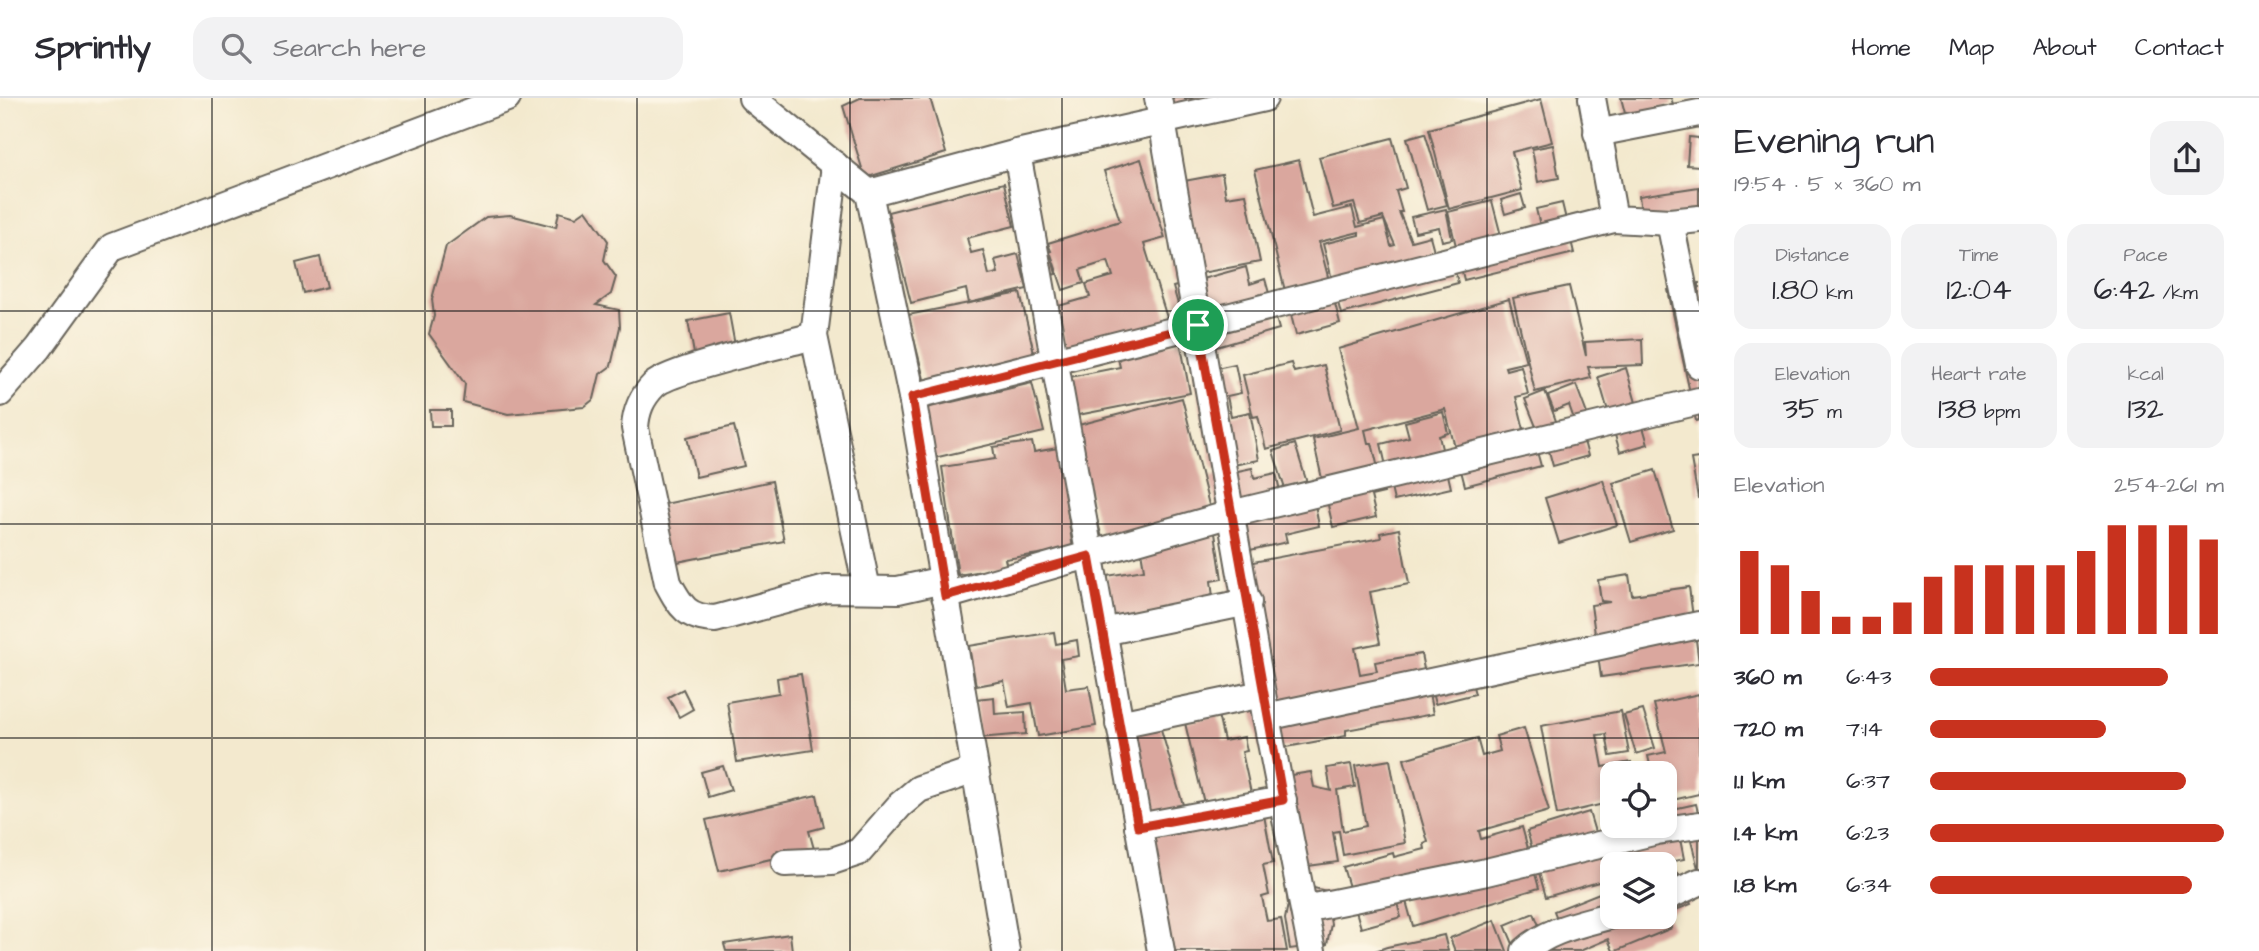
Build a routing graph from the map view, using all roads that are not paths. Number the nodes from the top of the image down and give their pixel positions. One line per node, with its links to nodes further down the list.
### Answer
1 (507, 98): 18 (street)
2 (752, 98): 9 (street)
3 (1264, 98): 5 (street)
4 (1592, 98): 7 (street)
5 (1160, 109): 8 (street); 14 (street)
6 (1699, 113): 7 (street)
7 (1597, 133): 11 (street)
8 (1017, 153): 10 (street); 16 (street)
9 (835, 165): 10 (street); 15 (street)
10 (869, 193): 19 (street)
11 (1614, 219): 13 (street); 14 (street)
12 (1699, 219): 13 (street)
13 (1670, 222): 17 (street)
14 (1198, 325): 16 (street); 21 (street)
15 (814, 336): 24 (street); 24 (street)
16 (1054, 360): 19 (street); 22 (street)
17 (1699, 365)
18 (0, 393)
19 (912, 397): 23 (street)
20 (1699, 401): 21 (street)
21 (1231, 514): 22 (street); 25 (street)
22 (1089, 556): 23 (street); 27 (street)
23 (944, 588): 24 (street); 30 (street)
24 (867, 589)
25 (1248, 602): 27 (street); 28 (street)
26 (1699, 625): 28 (street)
27 (1103, 632): 29 (street)
28 (1264, 705): 29 (street); 31 (street)
29 (1119, 724): 33 (street)
30 (975, 771): 34 (street); 39 (street)
31 (1283, 800): 33 (street); 37 (street)
32 (1699, 825): 37 (street)
33 (1138, 827): 40 (street)
34 (785, 863)
35 (1699, 882): 36 (street)
36 (1677, 892)
37 (1304, 909): 41 (street)
38 (1600, 918): 42 (street)
39 (1006, 951)
40 (1161, 951)
41 (1312, 951)
42 (1525, 951)

